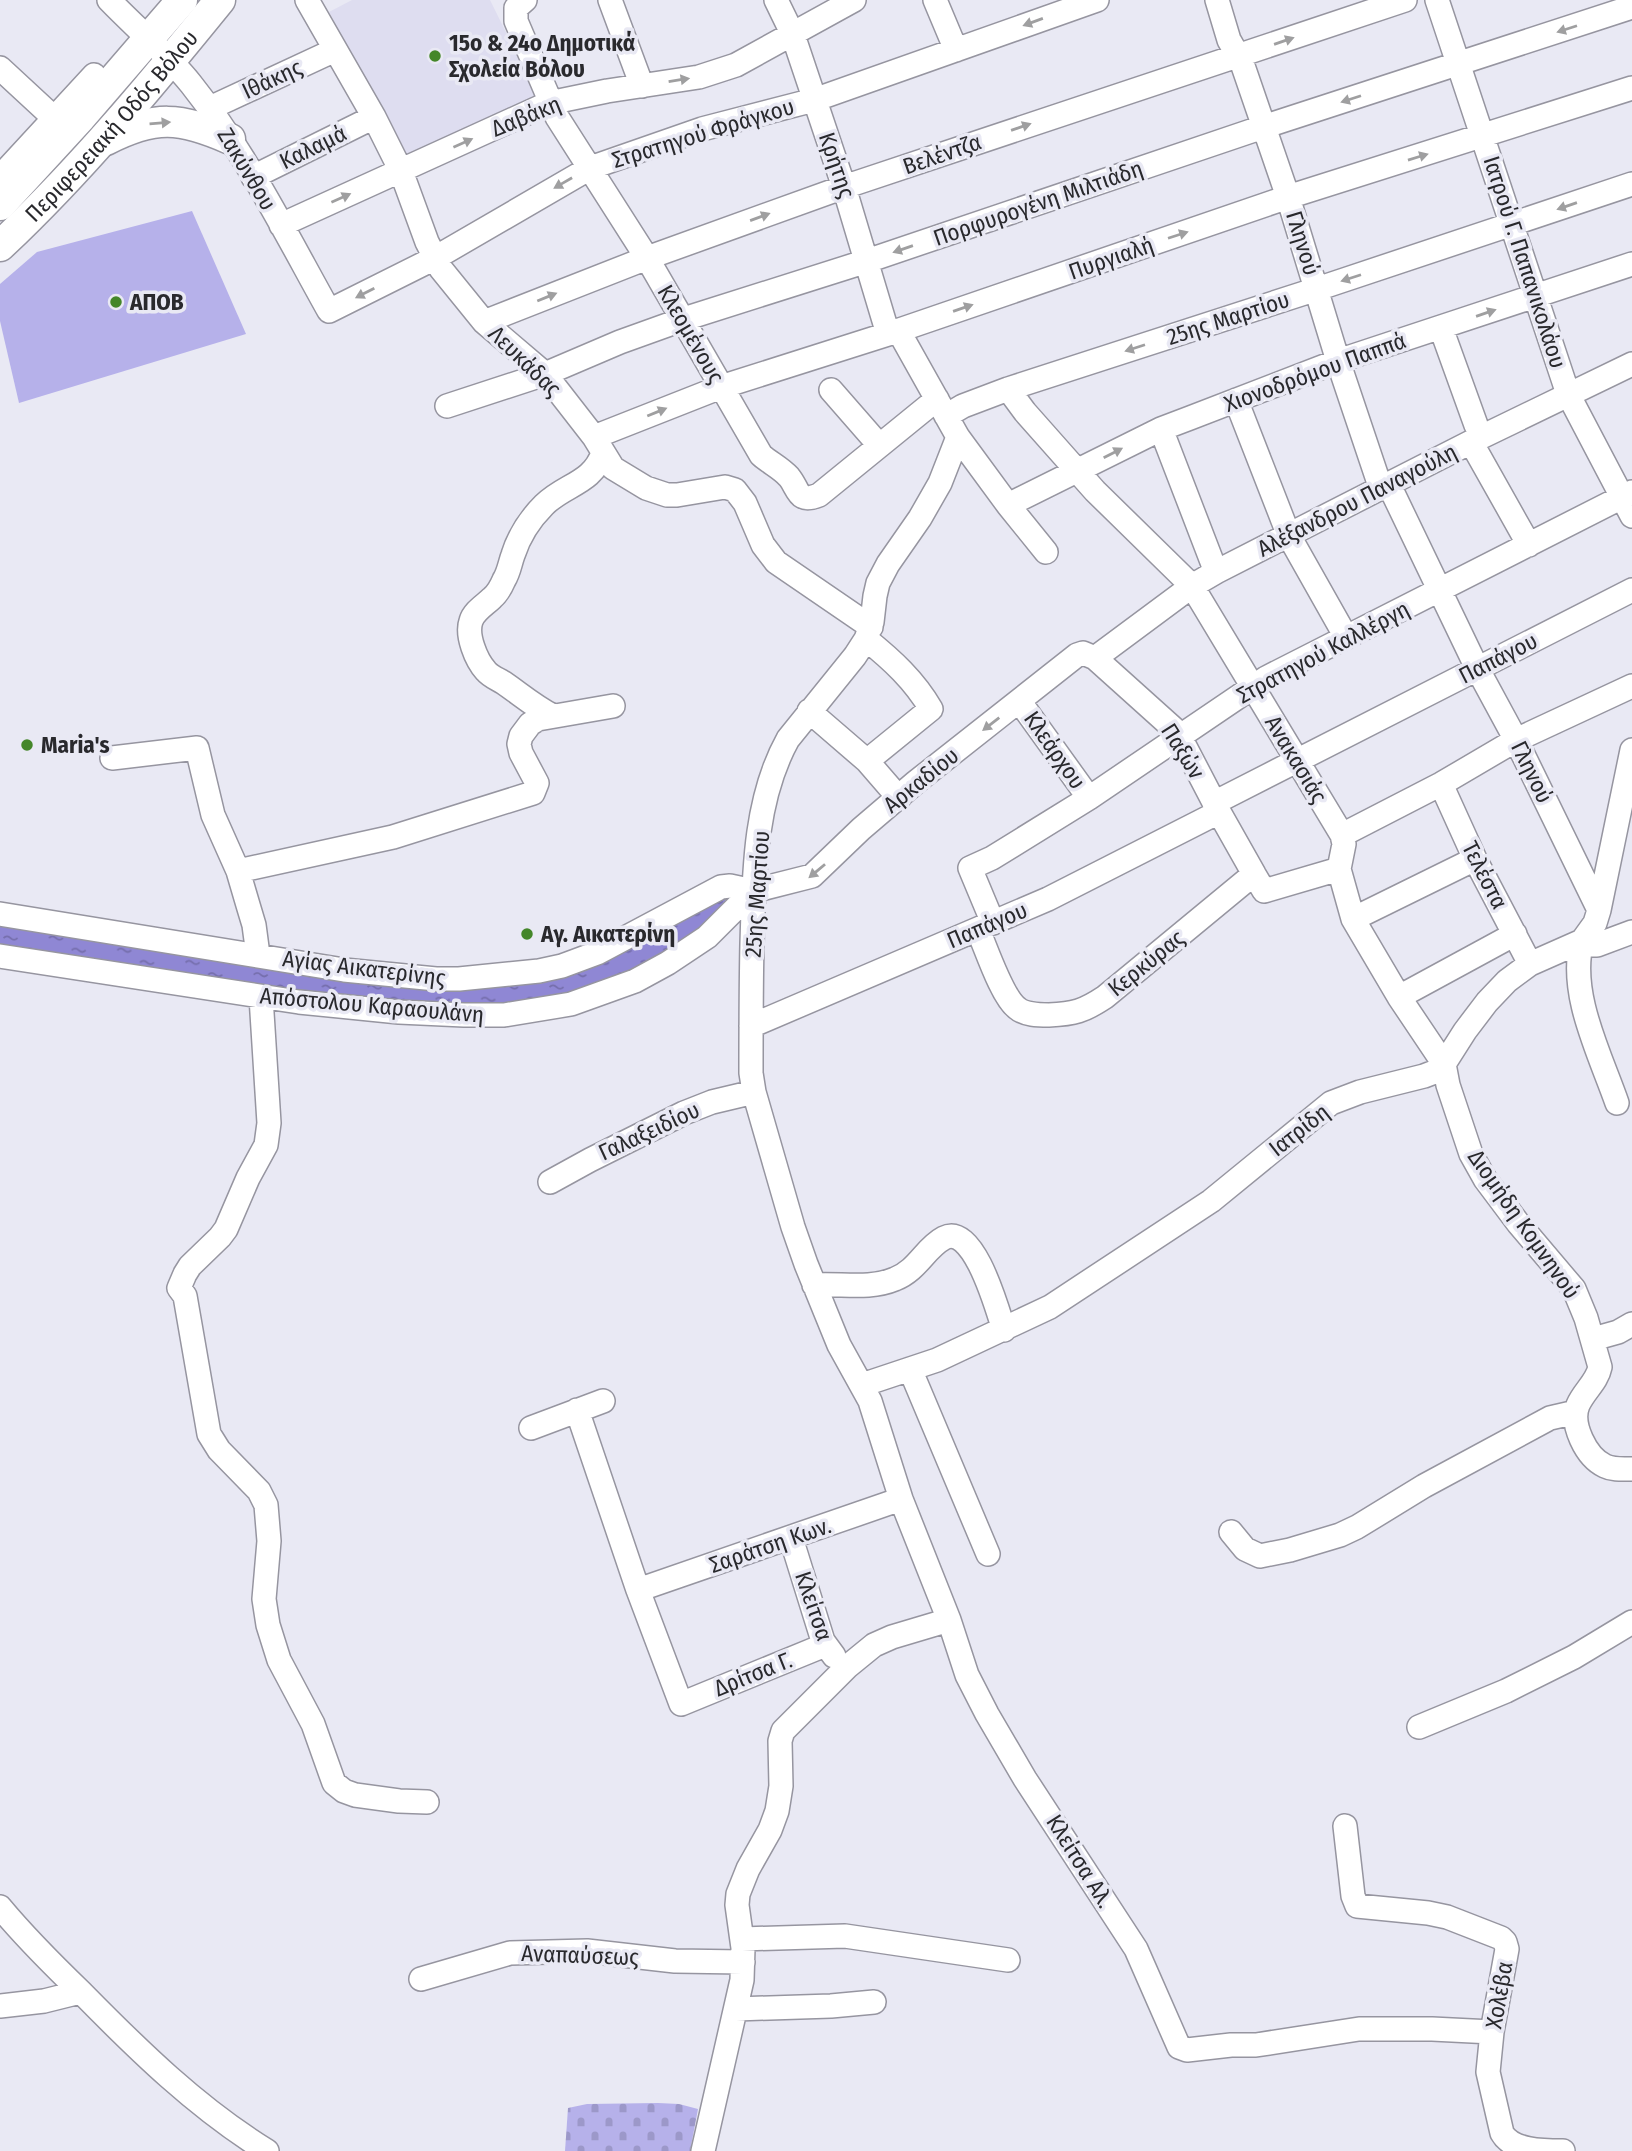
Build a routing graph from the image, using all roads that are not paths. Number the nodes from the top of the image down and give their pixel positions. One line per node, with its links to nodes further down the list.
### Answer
1 (109, 0): 16 (street, Ζακύνθου)
2 (182, 0): 16 (main road, Περιφερειακή Οδός Βόλου)
3 (220, 0): 20 (main road, Περιφερειακή Οδός Βόλου)
4 (307, 0): 17 (street, Λευκάδας)
5 (610, 0): 24 (street)
6 (776, 0): 15 (street, Κρήτης)
7 (854, 0): 15 (street, Δαβάκη)
8 (935, 0): 18 (street)
9 (1097, 0): 18 (street, Στρατηγού Φράγκου, one-way to 18)
10 (1217, 0): 19 (street, Γληνού)
11 (1405, 0): 19 (street, Βελέντζα, one-way to 11)
12 (1437, 0): 21 (street, Ιατρού Γ. Παπανικολάου)
13 (520, 6): 27 (street, Κλεομένους)
14 (1632, 7): 21 (street, Πορφυρογένη Μιλτιάδη, one-way to 21)
15 (793, 34): 24 (street, Δαβάκη, one-way to 15); 26 (street, Κρήτης)
16 (149, 40): 20 (street, Ζακύνθου); 42 (main road, Περιφερειακή Οδός Βόλου)
17 (335, 50): 28 (street, Ιθάκης); 29 (street, Λευκάδας)
18 (956, 50): 26 (street, Στρατηγού Φράγκου)
19 (1238, 57): 31 (street, Γληνού); 40 (street, Βελέντζα, one-way to 19)
20 (170, 61): 28 (street, Ζακύνθου); 34 (main road, Περιφερειακή Οδός Βόλου)
21 (1458, 64): 31 (street, Πορφυρογένη Μιλτιάδη, one-way to 31); 32 (street, Ιατρού Γ. Παπανικολάου)
22 (0, 68): 30 (street)
23 (94, 75): 30 (street)
24 (642, 86): 27 (street, Δαβάκη)
25 (1632, 88): 32 (street, Πυργιαλή)
26 (814, 100): 35 (street, Στρατηγού Φράγκου); 40 (street, Κρήτης)
27 (549, 103): 35 (street, Κλεομένους); 36 (street, Δαβάκη, one-way to 27)
28 (210, 108): 33 (street, Ζακύνθου)
29 (373, 117): 36 (street, Λευκάδας); 38 (street, Καλαμά)
30 (54, 118): 37 (street)
31 (1263, 127): 41 (street, Γληνού); 48 (street, Πορφυρογένη Μιλτιάδη, one-way to 48)
32 (1483, 137): 41 (street, Πυργιαλή, one-way to 32); 43 (street, Ιατρού Γ. Παπανικολάου)
33 (230, 139): 34 (main road, one-way to 33); 38 (street, Ζακύνθου)
34 (97, 145): 45 (main road, Περιφερειακή Οδός Βόλου)
35 (590, 168): 46 (street, Κλεομένους); 47 (street, Στρατηγού Φράγκου, one-way to 47)
36 (401, 171): 44 (street, Δαβάκη, one-way to 36); 47 (street, Λευκάδας)
37 (0, 177)
38 (253, 177): 44 (street, Ζακύνθου)
39 (1632, 184): 43 (street, 25ης Μαρτίου, one-way to 43)
40 (844, 187): 46 (street, Βελέντζα, one-way to 40); 48 (street, Κρήτης)
41 (1288, 197): 50 (street, Γληνού); 56 (street, Πυργιαλή, one-way to 41)
42 (0, 205)
43 (1513, 224): 50 (street, 25ης Μαρτίου, one-way to 50); 51 (street, Ιατρού Γ. Παπανικολάου)
44 (281, 225): 52 (street, Ζακύνθου)
45 (0, 246)
46 (647, 257): 53 (street, Κλεομένους); 54 (street, Βελέντζα, one-way to 46)
47 (435, 258): 52 (street, Στρατηγού Φράγκου, one-way to 52); 54 (street, Λευκάδας)
48 (867, 261): 53 (street, Πορφυρογένη Μιλτιάδη); 56 (street, Κρήτης)
49 (1632, 264): 51 (street, Χιονοδρόμου Παππά)
50 (1317, 289): 57 (street, Γληνού); 61 (street, 25ης Μαρτίου, one-way to 61)
51 (1537, 296): 55 (street, Χιονοδρόμου Παππά, one-way to 51); 63 (street, Ιατρού Γ. Παπανικολάου)
52 (329, 311)
53 (684, 319): 59 (street, Πορφυρογένη Μιλτιάδη); 60 (street, Κλεομένους)
54 (484, 322): 59 (street, Λευκάδας)
55 (1441, 328): 57 (street, Χιονοδρόμου Παππά); 68 (street)
56 (893, 332): 60 (street, Πυργιαλή); 66 (street, Κρήτης)
57 (1338, 362): 64 (street, Χιονοδρόμου Παππά); 73 (street, Γληνού)
58 (1632, 364): 63 (street, Αλέξανδρου Παναγούλη)
59 (545, 374): 65 (street, Πορφυρογένη Μιλτιάδη); 70 (street, Λευκάδας)
60 (721, 387): 70 (street, Πυργιαλή, one-way to 60); 71 (street, Κλεομένους)
61 (1008, 389): 66 (street, 25ης Μαρτίου); 72 (street, Ανακασιάς)
62 (831, 390): 71 (street)
63 (1569, 394): 68 (street, Αλέξανδρου Παναγούλη); 74 (street, Ιατρού Γ. Παπανικολάου)
64 (1236, 400): 67 (street, Χιονοδρόμου Παππά); 76 (street)
65 (447, 406)
66 (942, 407): 69 (street, Κρήτης); 71 (street, Κλεομένους)
67 (1161, 429): 72 (street, Χιονοδρόμου Παππά, one-way to 67); 79 (street)
68 (1474, 433): 73 (street, Αλέξανδρου Παναγούλη); 77 (street)
69 (958, 437): 75 (street, Κρήτης); 83 (street, 25ης Μαρτίου)
70 (598, 445): 83 (street, Λευκάδας); 92 (street)
71 (879, 446)
72 (1078, 471): 75 (street, Χιονοδρόμου Παππά); 80 (street, Ανακασιάς)
73 (1385, 487): 76 (street, Αλέξανδρου Παναγούλη); 81 (street, Γληνού)
74 (1629, 502): 77 (street, Στρατηγού Καλλέργη)
75 (1008, 505): 78 (street, Κρήτης)
76 (1289, 536): 79 (street, Αλέξανδρου Παναγούλη); 84 (street)
77 (1529, 545): 81 (street, Στρατηγού Καλλέργη)
78 (1046, 552)
79 (1216, 572): 80 (street, Αλέξανδρου Παναγούλη)
80 (1192, 586): 85 (street, Αλέξανδρου Παναγούλη); 88 (street, Ανακασιάς)
81 (1441, 590): 84 (street, Στρατηγού Καλλέργη); 86 (street, Γληνού)
82 (1632, 590): 86 (street, Παπάγου)
83 (869, 633): 91 (street, 25ης Μαρτίου); 97 (street)
84 (1346, 638): 88 (street, Στρατηγού Καλλέργη)
85 (1089, 656): 89 (street, Αρκαδίου); 93 (street, Παξών)
86 (1477, 668): 94 (street, Γληνού); 98 (street, Παπάγου)
87 (1632, 686): 94 (street)
88 (1252, 687): 93 (street, Στρατηγού Καλλέργη); 98 (street, Ανακασιάς)
89 (1020, 702): 100 (street, Αρκαδίου, one-way to 100); 101 (street, Κλεάρχου)
90 (613, 706): 92 (street)
91 (809, 711): 97 (street); 108 (street, 25ης Μαρτίου)
92 (553, 716): 106 (street)
93 (1180, 737): 101 (street, Στρατηγού Καλλέργη); 102 (street, Παξών)
94 (1516, 740): 99 (street); 109 (street, Γληνού)
95 (1632, 750): 109 (street)
96 (113, 758): 106 (street)
97 (867, 761): 100 (street)
98 (1298, 761): 102 (street, Παπάγου); 103 (street, Ανακασιάς)
99 (1441, 784): 103 (street); 104 (street, Τελέστα)
100 (899, 798): 108 (street, Αρκαδίου, one-way to 108)
101 (1089, 798): 112 (street, Στρατηγού Καλλέργη)
102 (1216, 807): 107 (street, Παξών); 112 (street, Παπάγου)
103 (1342, 835): 105 (street)
104 (1475, 859): 111 (street); 114 (street, Τελέστα)
105 (1339, 869): 107 (street); 111 (street)
106 (238, 871): 116 (street)
107 (1254, 874): 112 (street, Κερκύρας)
108 (753, 891): 116 (street, Αγίας Αικατερίνης); 119 (street, Απόστολου Καραουλάνη); 121 (street, 25ης Μαρτίου)
109 (1599, 910): 115 (street)
110 (0, 914): 116 (street, Αγίας Αικατερίνης)
111 (1353, 919): 120 (street)
112 (985, 926): 121 (street, Παπάγου)
113 (1632, 932): 115 (street)
114 (1515, 933): 118 (street, Τελέστα); 120 (street)
115 (1582, 941): 118 (street); 124 (street)
116 (258, 955)
117 (0, 956): 119 (street, Απόστολου Καραουλάνη)
118 (1530, 964): 122 (street)
119 (261, 997): 147 (street)
120 (1399, 997): 122 (street)
121 (751, 1026): 123 (street, 25ης Μαρτίου)
122 (1444, 1064): 128 (street, Ιατρίδη); 129 (street, Διομήδη Κομνηνού)
123 (754, 1092): 125 (street, Γαλαξειδίου); 126 (street, 25ης Μαρτίου)
124 (1617, 1103)
125 (550, 1182)
126 (814, 1285): 128 (street); 131 (street, 25ης Μαρτίου)
127 (1632, 1324): 129 (street)
128 (1004, 1330): 130 (street, Ιατρίδη)
129 (1593, 1339): 134 (street, Διομήδη Κομνηνού)
130 (910, 1369): 131 (street, Ιατρίδη); 140 (street)
131 (862, 1385): 137 (street, Κλείτσα Αλ.)
132 (603, 1401): 133 (street)
133 (577, 1410): 135 (street); 141 (street)
134 (1576, 1412): 136 (street); 138 (street)
135 (531, 1428)
136 (1632, 1469)
137 (901, 1499): 139 (street, Σαράτση Κων.); 142 (street, Κλείτσα Αλ.)
138 (1231, 1532)
139 (791, 1538): 141 (street, Σαράτση Κων.); 144 (street, Κλείτσα)
140 (988, 1554)
141 (638, 1590): 144 (street, Δρίτσα Γ.)
142 (949, 1620): 145 (street); 157 (street, Κλείτσα Αλ.)
143 (1632, 1622): 146 (street)
144 (825, 1645): 145 (street, Κλείτσα)
145 (847, 1667): 150 (street)
146 (1419, 1727)
147 (427, 1802)
148 (1345, 1826): 157 (street, Χολέβα)
149 (0, 1907): 153 (street)
150 (742, 1951): 151 (street, Αναπαύσεως); 152 (street, Αναπαύσεως); 156 (street)
151 (1008, 1960)
152 (421, 1979)
153 (80, 1992): 155 (street); 158 (street)
154 (874, 2002): 156 (street)
155 (0, 2006)
156 (736, 2009): 159 (street)
157 (1492, 2032): 160 (street, Χολέβα)
158 (267, 2151)
159 (703, 2151)
160 (1563, 2151)

